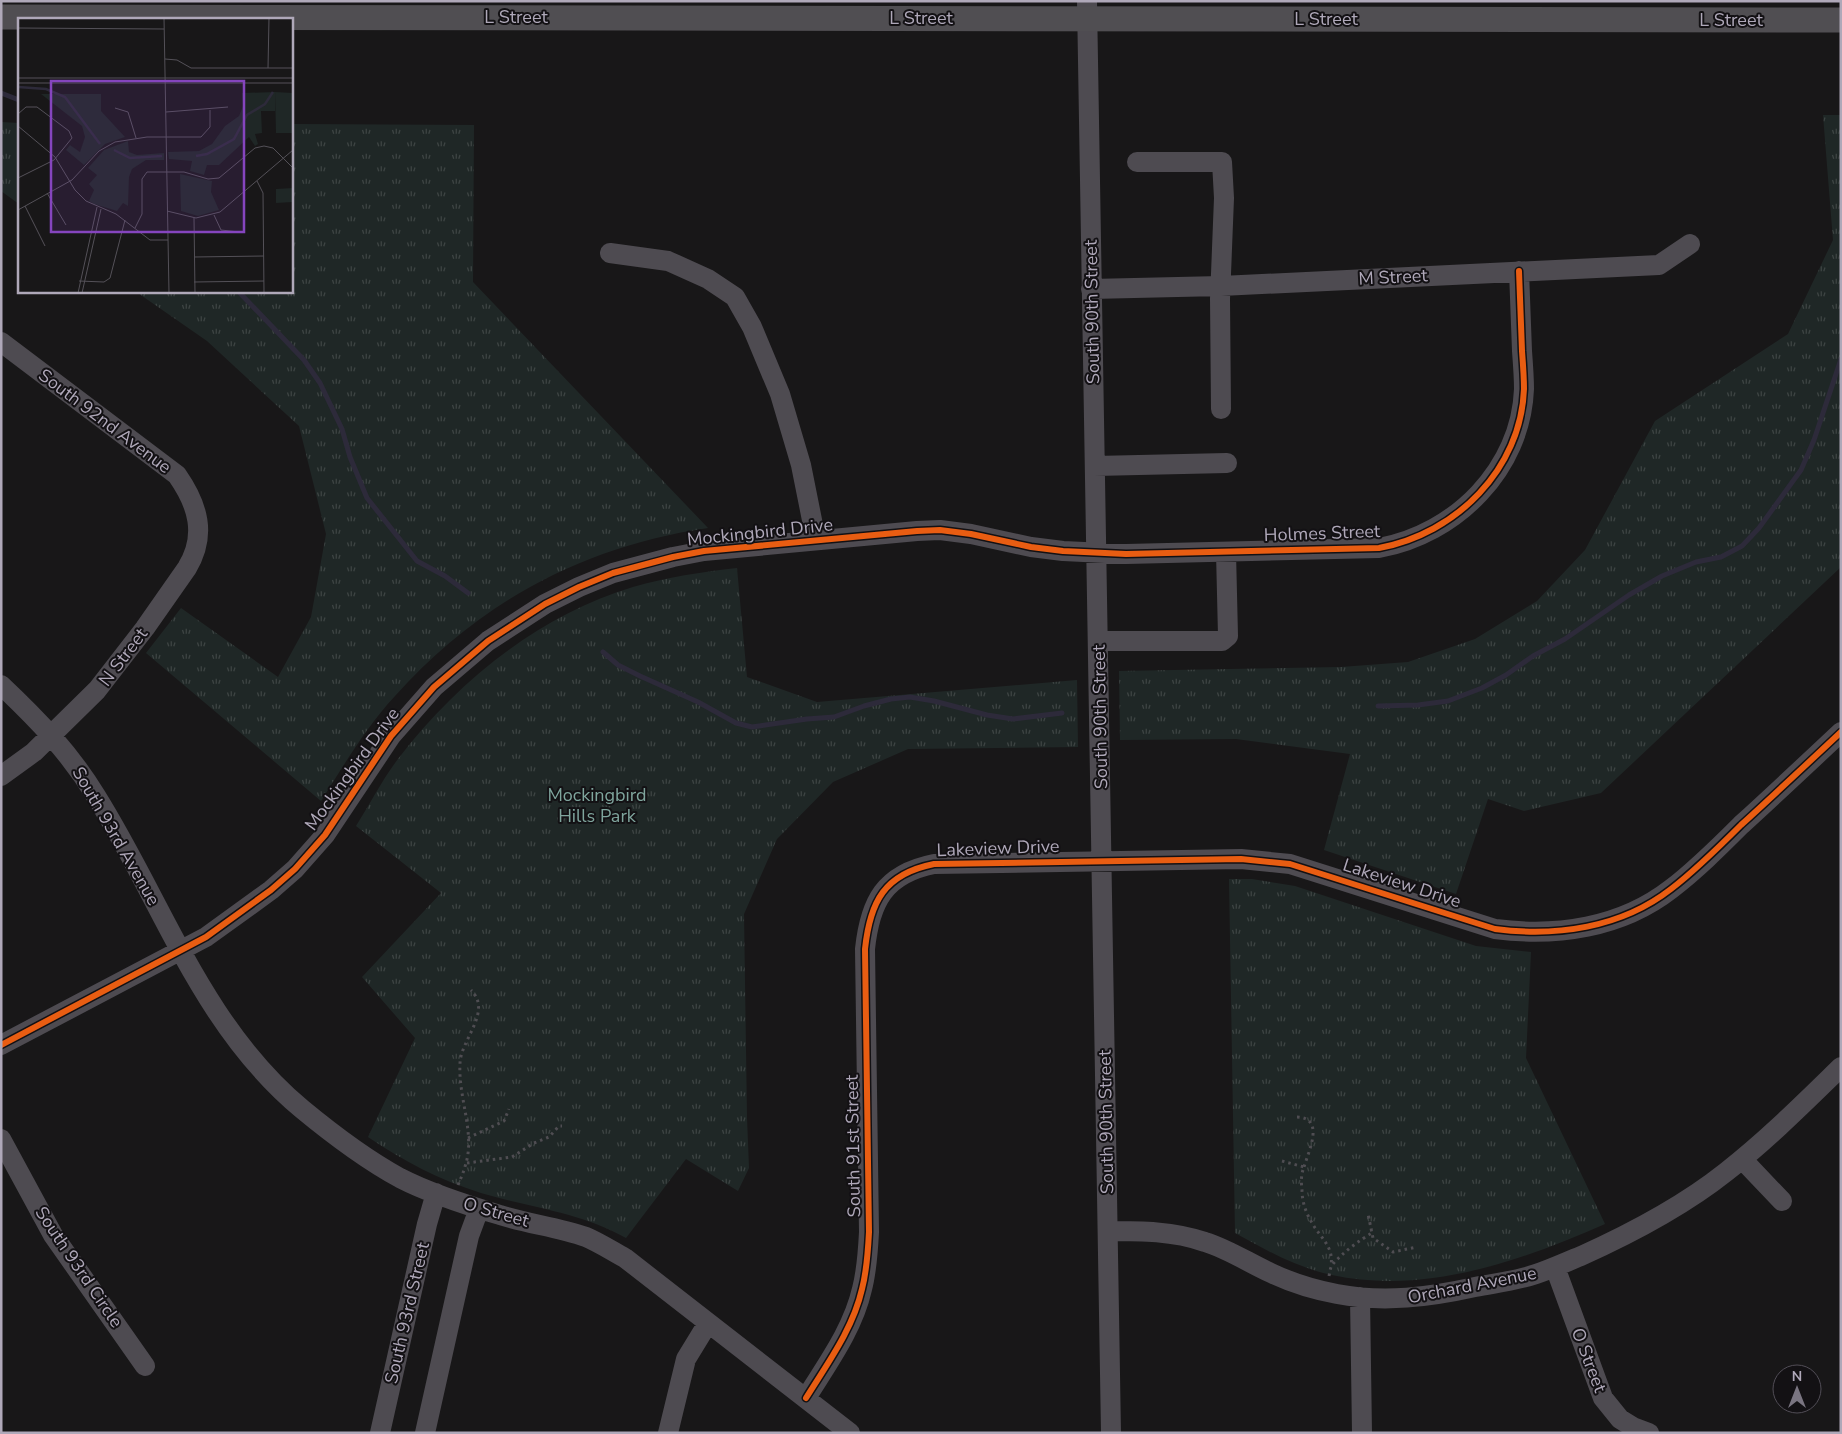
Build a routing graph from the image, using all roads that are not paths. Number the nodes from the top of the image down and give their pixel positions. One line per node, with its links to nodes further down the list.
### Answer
1 (1087, 10): 2 (main road, L Street); 3 (main road, L Street); 9 (street, South 90th Street)
2 (1, 17)
3 (1841, 20)
4 (1136, 162): 8 (street)
5 (1690, 244): 7 (street, M Street)
6 (610, 253): 15 (street)
7 (1519, 271): 8 (street, M Street); 17 (street, Holmes Street)
8 (1220, 286): 9 (street, M Street); 11 (street)
9 (1091, 289): 13 (street, South 90th Street)
10 (1, 342): 14 (street, South 92nd Avenue)
11 (1221, 409)
12 (1227, 463): 13 (street)
13 (1095, 466): 16 (street, South 90th Street)
14 (196, 509): 21 (street, N Street)
15 (816, 540): 16 (street, Mockingbird Drive); 25 (street, Mockingbird Drive)
16 (1097, 552): 17 (street, Holmes Street); 18 (street, South 90th Street)
17 (1226, 552): 18 (street)
18 (1098, 641): 23 (street, South 90th Street)
19 (1, 685): 21 (street, South 93rd Avenue)
20 (1841, 732): 23 (street, Lakeview Drive)
21 (51, 735): 22 (street, N Street); 25 (street, South 93rd Avenue)
22 (1, 776)
23 (1102, 861): 24 (street, Lakeview Drive); 33 (street, South 90th Street)
24 (890, 885): 38 (street, South 91st Street)
25 (180, 951): 26 (street, Mockingbird Drive); 30 (street, O Street)
26 (1, 1045)
27 (1841, 1067): 29 (street, Orchard Avenue)
28 (1, 1139): 37 (street, South 93rd Circle)
29 (1742, 1159): 31 (street); 34 (street, Orchard Avenue)
30 (436, 1193): 32 (street, O Street); 39 (street, South 93rd Street)
31 (1782, 1201)
32 (479, 1208): 36 (street, O Street); 40 (street)
33 (1108, 1231): 35 (street, Orchard Avenue); 43 (street, South 90th Street)
34 (1554, 1267): 35 (street, Orchard Avenue); 45 (street, O Street)
35 (1360, 1297): 44 (street)
36 (708, 1323): 38 (street, O Street); 41 (street)
37 (145, 1366)
38 (806, 1398): 42 (street, O Street)
39 (380, 1433)
40 (425, 1433)
41 (668, 1433)
42 (850, 1433)
43 (1111, 1433)
44 (1362, 1433)
45 (1648, 1433)

